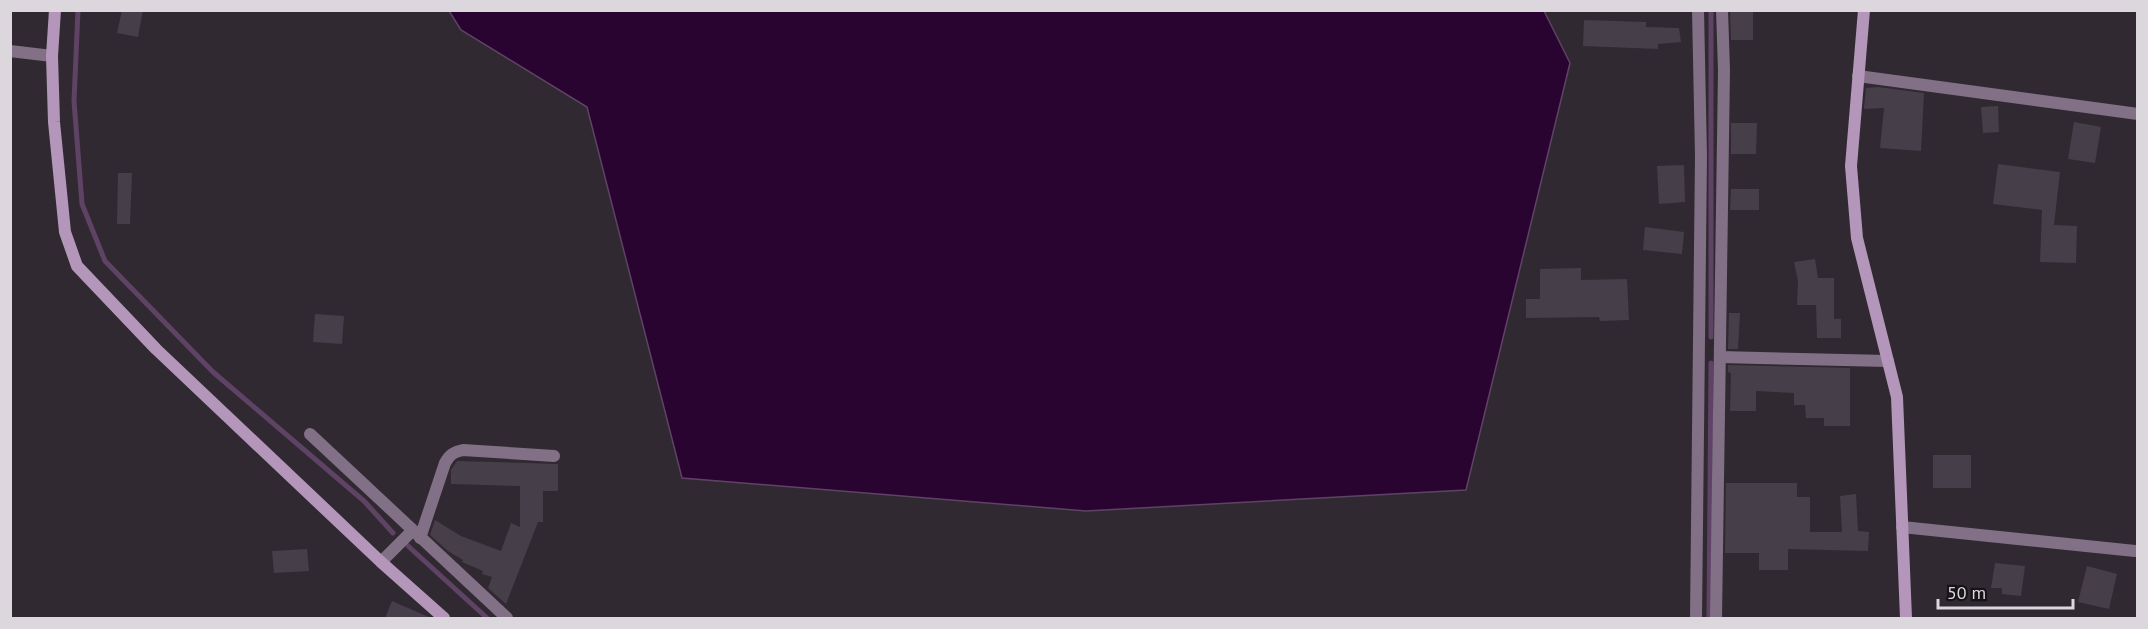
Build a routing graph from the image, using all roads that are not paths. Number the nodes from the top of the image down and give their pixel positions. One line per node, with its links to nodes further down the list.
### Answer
1 (55, 10): 6 (street)
2 (1698, 10): 9 (street)
3 (1722, 10): 10 (street)
4 (1864, 10): 7 (street)
5 (10, 51): 6 (street)
6 (52, 56): 17 (street)
7 (1858, 76): 8 (street); 11 (street)
8 (2138, 114)
9 (1698, 350): 10 (street); 20 (street)
10 (1720, 353): 11 (street); 21 (street)
11 (1888, 361): 14 (street)
12 (310, 434): 15 (street)
13 (554, 456): 15 (street)
14 (1902, 527): 16 (street); 22 (street)
15 (416, 534): 17 (street); 19 (street)
16 (2135, 551)
17 (381, 562): 18 (street)
18 (444, 618)
19 (507, 618)
20 (1696, 618)
21 (1716, 618)
22 (1906, 618)

